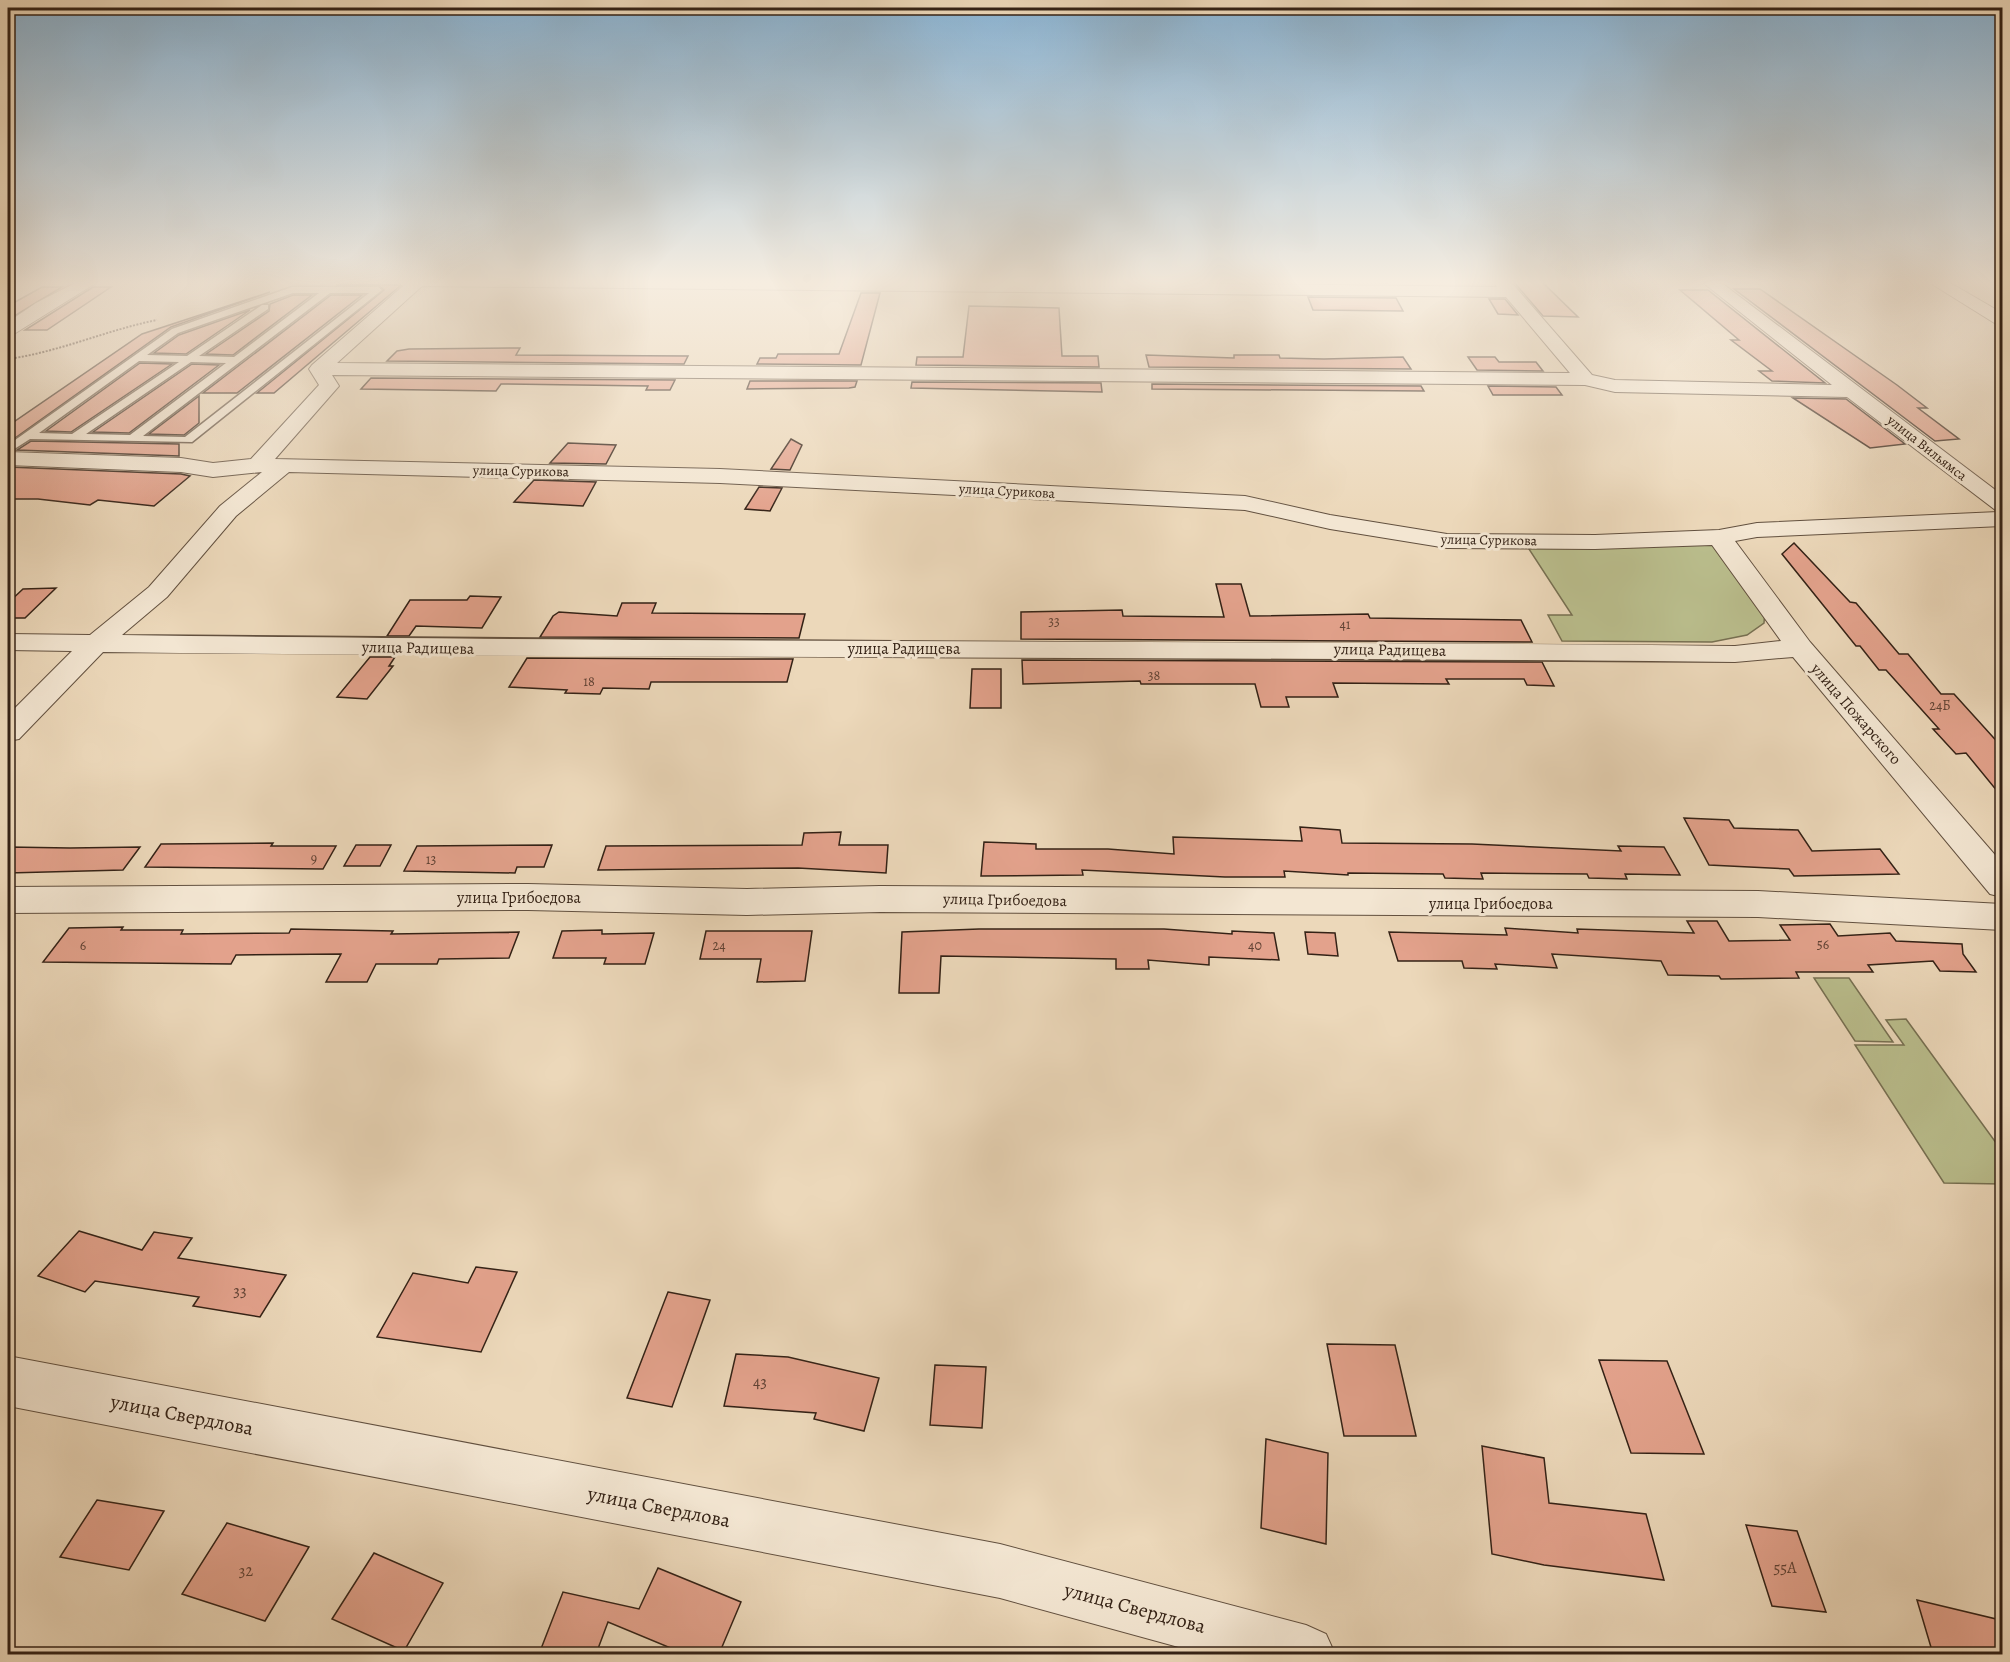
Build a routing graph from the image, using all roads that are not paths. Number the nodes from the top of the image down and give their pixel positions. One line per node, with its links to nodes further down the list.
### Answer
1 (138, 358): 12 (lane)
2 (167, 359): 3 (lane)
3 (189, 359): 8 (lane); 13 (lane)
4 (291, 359): 14 (lane)
5 (330, 359): 9 (street)
6 (1568, 359): 10 (street)
7 (1810, 359): 11 (street, улица Вильямса)
8 (235, 360): 14 (lane)
9 (319, 369): 10 (street); 17 (street)
10 (1585, 379): 11 (street)
11 (1853, 392): 19 (street, улица Вильямса)
12 (28, 436): 13 (lane); 15 (lane)
13 (75, 437): 14 (lane)
14 (132, 439)
15 (8, 450)
16 (8, 458): 17 (street, улица Сурикова)
17 (258, 465): 18 (street, улица Сурикова)
18 (283, 466): 21 (street, улица Сурикова); 23 (street)
19 (2002, 506)
20 (2002, 519): 21 (street, улица Сурикова)
21 (1719, 537): 24 (street, улица Пожарского)
22 (8, 642): 23 (street, улица Радищева)
23 (94, 645): 24 (street, улица Радищева); 25 (street)
24 (1800, 648): 26 (street, улица Пожарского)
25 (8, 732)
26 (2002, 885)
27 (8, 900): 28 (street, улица Грибоедова)
28 (2002, 917)
29 (8, 1381): 30 (street, улица Свердлова)
30 (1306, 1654)

